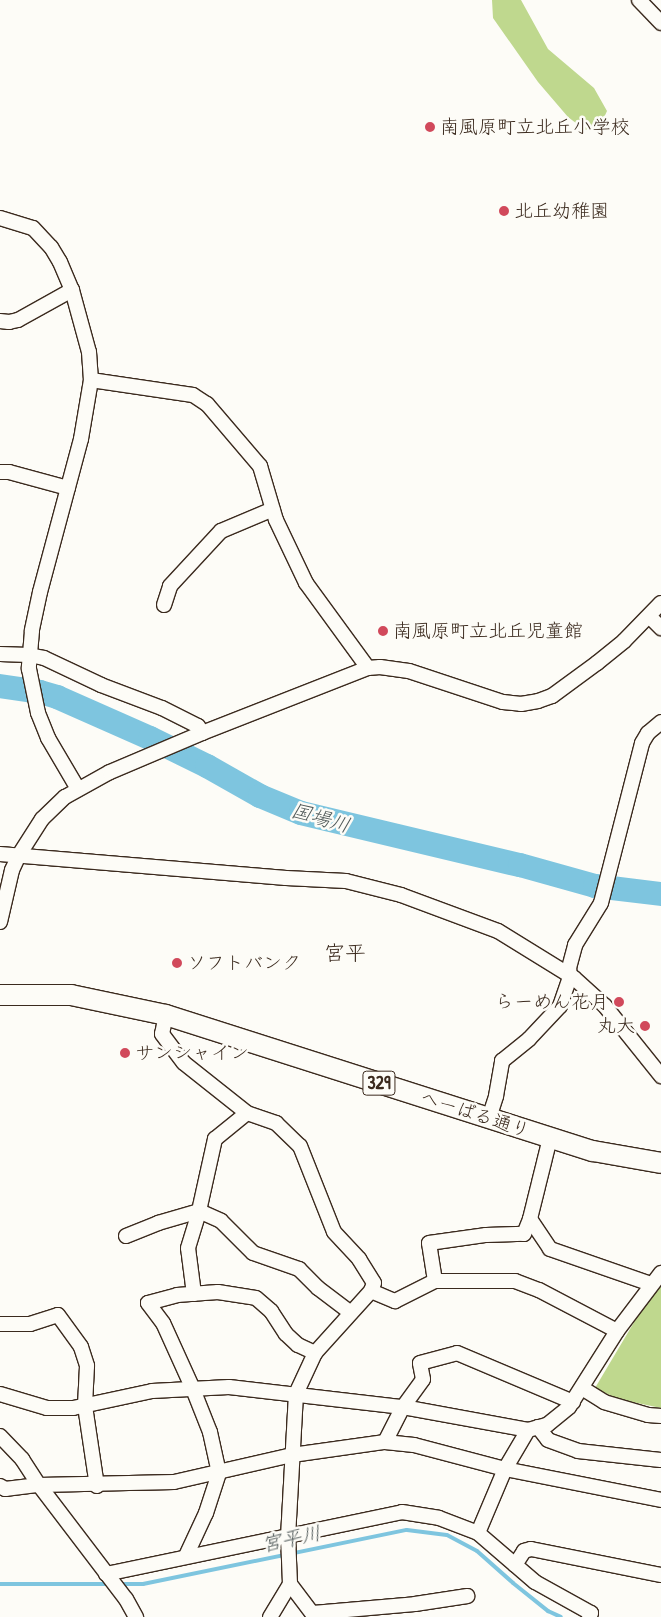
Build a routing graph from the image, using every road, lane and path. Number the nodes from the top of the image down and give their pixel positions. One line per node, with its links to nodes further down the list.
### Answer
1 (639, 0): 2 (street)
2 (661, 23)
3 (0, 218): 4 (street)
4 (72, 290): 5 (street); 6 (street)
5 (0, 321)
6 (91, 380): 8 (street); 9 (street)
7 (0, 472): 8 (street)
8 (68, 488): 15 (street)
9 (273, 510): 11 (street); 16 (street)
10 (661, 603): 12 (street)
11 (164, 605)
12 (650, 617): 13 (street); 16 (street)
13 (661, 628)
14 (0, 654): 15 (street)
15 (29, 655): 18 (street); 19 (street)
16 (368, 668): 18 (street)
17 (661, 722): 23 (street)
18 (202, 733): 19 (street)
19 (78, 789): 21 (street)
20 (0, 854): 21 (street)
21 (19, 855): 22 (street); 23 (street)
22 (0, 922)
23 (570, 977): 26 (street); 28 (street)
24 (0, 996): 25 (highway, へーばる通り / 329)
25 (166, 1015): 27 (street); 28 (highway, へーばる通り / 329)
26 (661, 1076)
27 (247, 1113): 31 (street); 37 (street)
28 (489, 1118): 29 (highway, へーばる通り / 329)
29 (550, 1138): 30 (highway, へーばる通り / 329); 32 (street)
30 (661, 1162)
31 (199, 1211): 33 (street); 38 (street); 39 (street)
32 (530, 1219): 35 (street); 36 (street)
33 (126, 1236)
34 (661, 1273): 36 (street)
35 (435, 1281): 37 (street); 41 (street)
36 (651, 1284): 41 (street)
37 (370, 1291): 39 (street)
38 (194, 1294): 42 (street); 44 (street)
39 (351, 1313): 42 (street)
40 (0, 1324): 48 (street)
41 (617, 1331): 43 (street)
42 (315, 1353): 46 (street)
43 (582, 1388): 47 (street); 50 (street)
44 (193, 1389): 46 (street); 48 (street); 57 (street)
45 (0, 1394): 48 (street)
46 (296, 1394): 49 (street); 54 (street)
47 (573, 1402): 49 (street); 51 (street)
48 (84, 1406): 60 (street)
49 (402, 1407): 51 (street); 53 (street)
50 (661, 1416)
51 (533, 1429): 55 (street); 56 (street)
52 (0, 1436): 58 (street)
53 (385, 1442): 54 (street); 56 (street)
54 (292, 1455): 57 (street); 63 (street)
55 (661, 1460)
56 (505, 1469): 61 (street); 62 (street)
57 (219, 1473): 60 (street); 64 (street)
58 (39, 1485): 59 (street); 60 (street); 67 (street)
59 (0, 1486)
60 (97, 1486)
61 (661, 1500)
62 (478, 1533): 63 (street); 65 (street)
63 (288, 1541): 64 (street); 68 (street)
64 (186, 1556): 67 (street)
65 (515, 1565): 66 (street); 73 (street)
66 (661, 1574)
67 (108, 1576): 71 (street)
68 (290, 1584): 70 (street); 72 (street)
69 (467, 1596): 70 (street)
70 (314, 1615)
71 (136, 1617)
72 (270, 1617)
73 (589, 1617)

